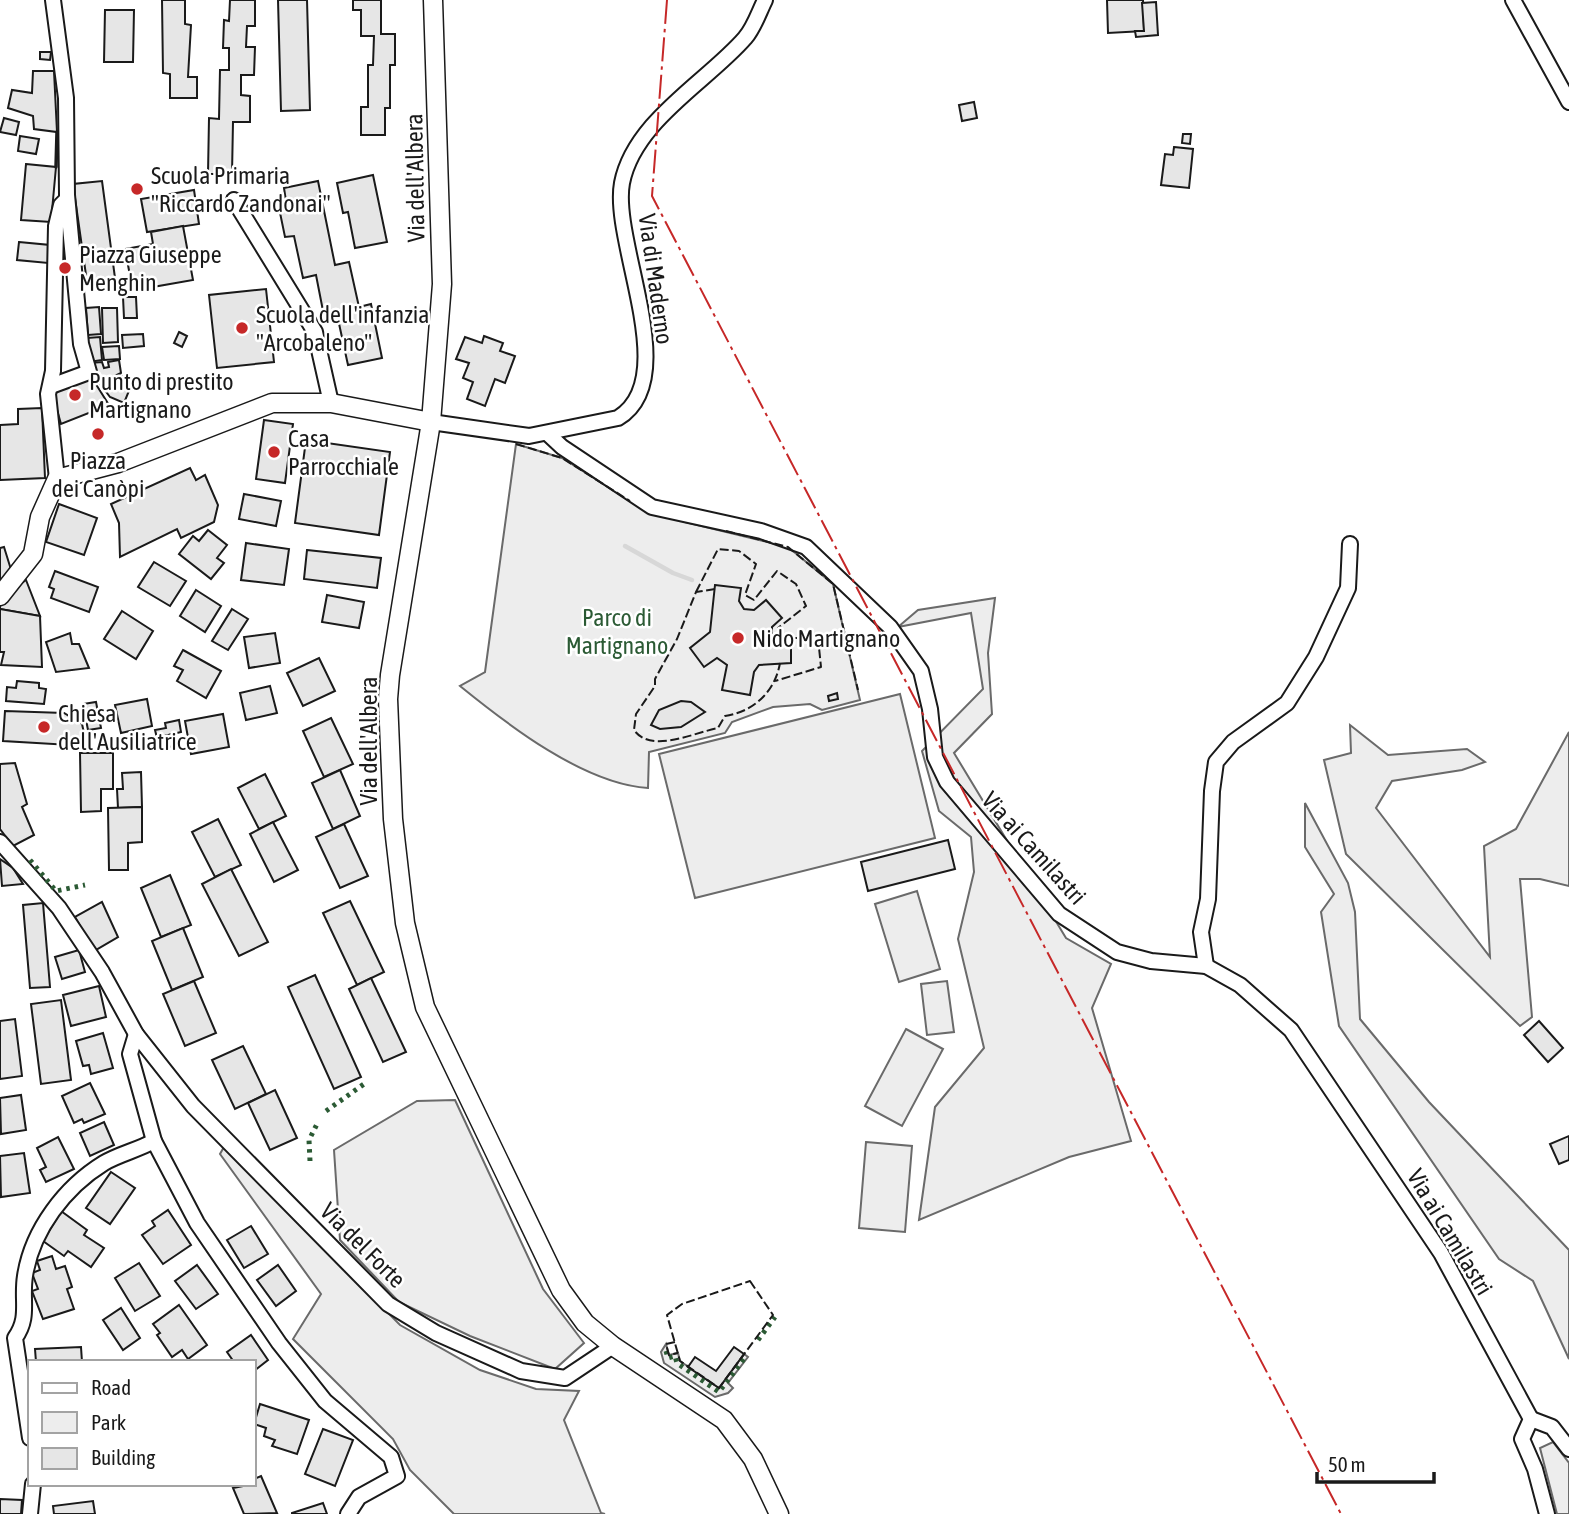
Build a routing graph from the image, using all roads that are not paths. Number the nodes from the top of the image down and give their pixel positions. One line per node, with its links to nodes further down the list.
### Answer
1 (53, 0): 6 (street)
2 (433, 0): 10 (street, Via dell'Albera)
3 (765, 0): 11 (street, Via di Maderno)
4 (1513, 0): 5 (street)
5 (1569, 102)
6 (67, 199): 8 (street); 8 (street)
7 (234, 200): 9 (street)
8 (51, 386): 12 (street)
9 (331, 403): 10 (street); 12 (street)
10 (431, 422): 11 (street, Via di Maderno); 19 (street, Via dell'Albera)
11 (547, 433): 16 (street, Via ai Camilastri)
12 (57, 479): 14 (street)
13 (1350, 544): 16 (street)
14 (0, 596)
15 (0, 842): 17 (street, Via del Forte)
16 (1206, 966): 20 (street, Via ai Camilastri)
17 (136, 1034): 18 (street); 19 (street, Via del Forte)
18 (154, 1142): 21 (street); 25 (street)
19 (613, 1346): 26 (street, Via dell'Albera)
20 (1531, 1419): 22 (street); 27 (street)
21 (28, 1424)
22 (1569, 1450)
23 (33, 1486): 24 (street)
24 (30, 1514)
25 (348, 1514)
26 (779, 1514)
27 (1547, 1514)

